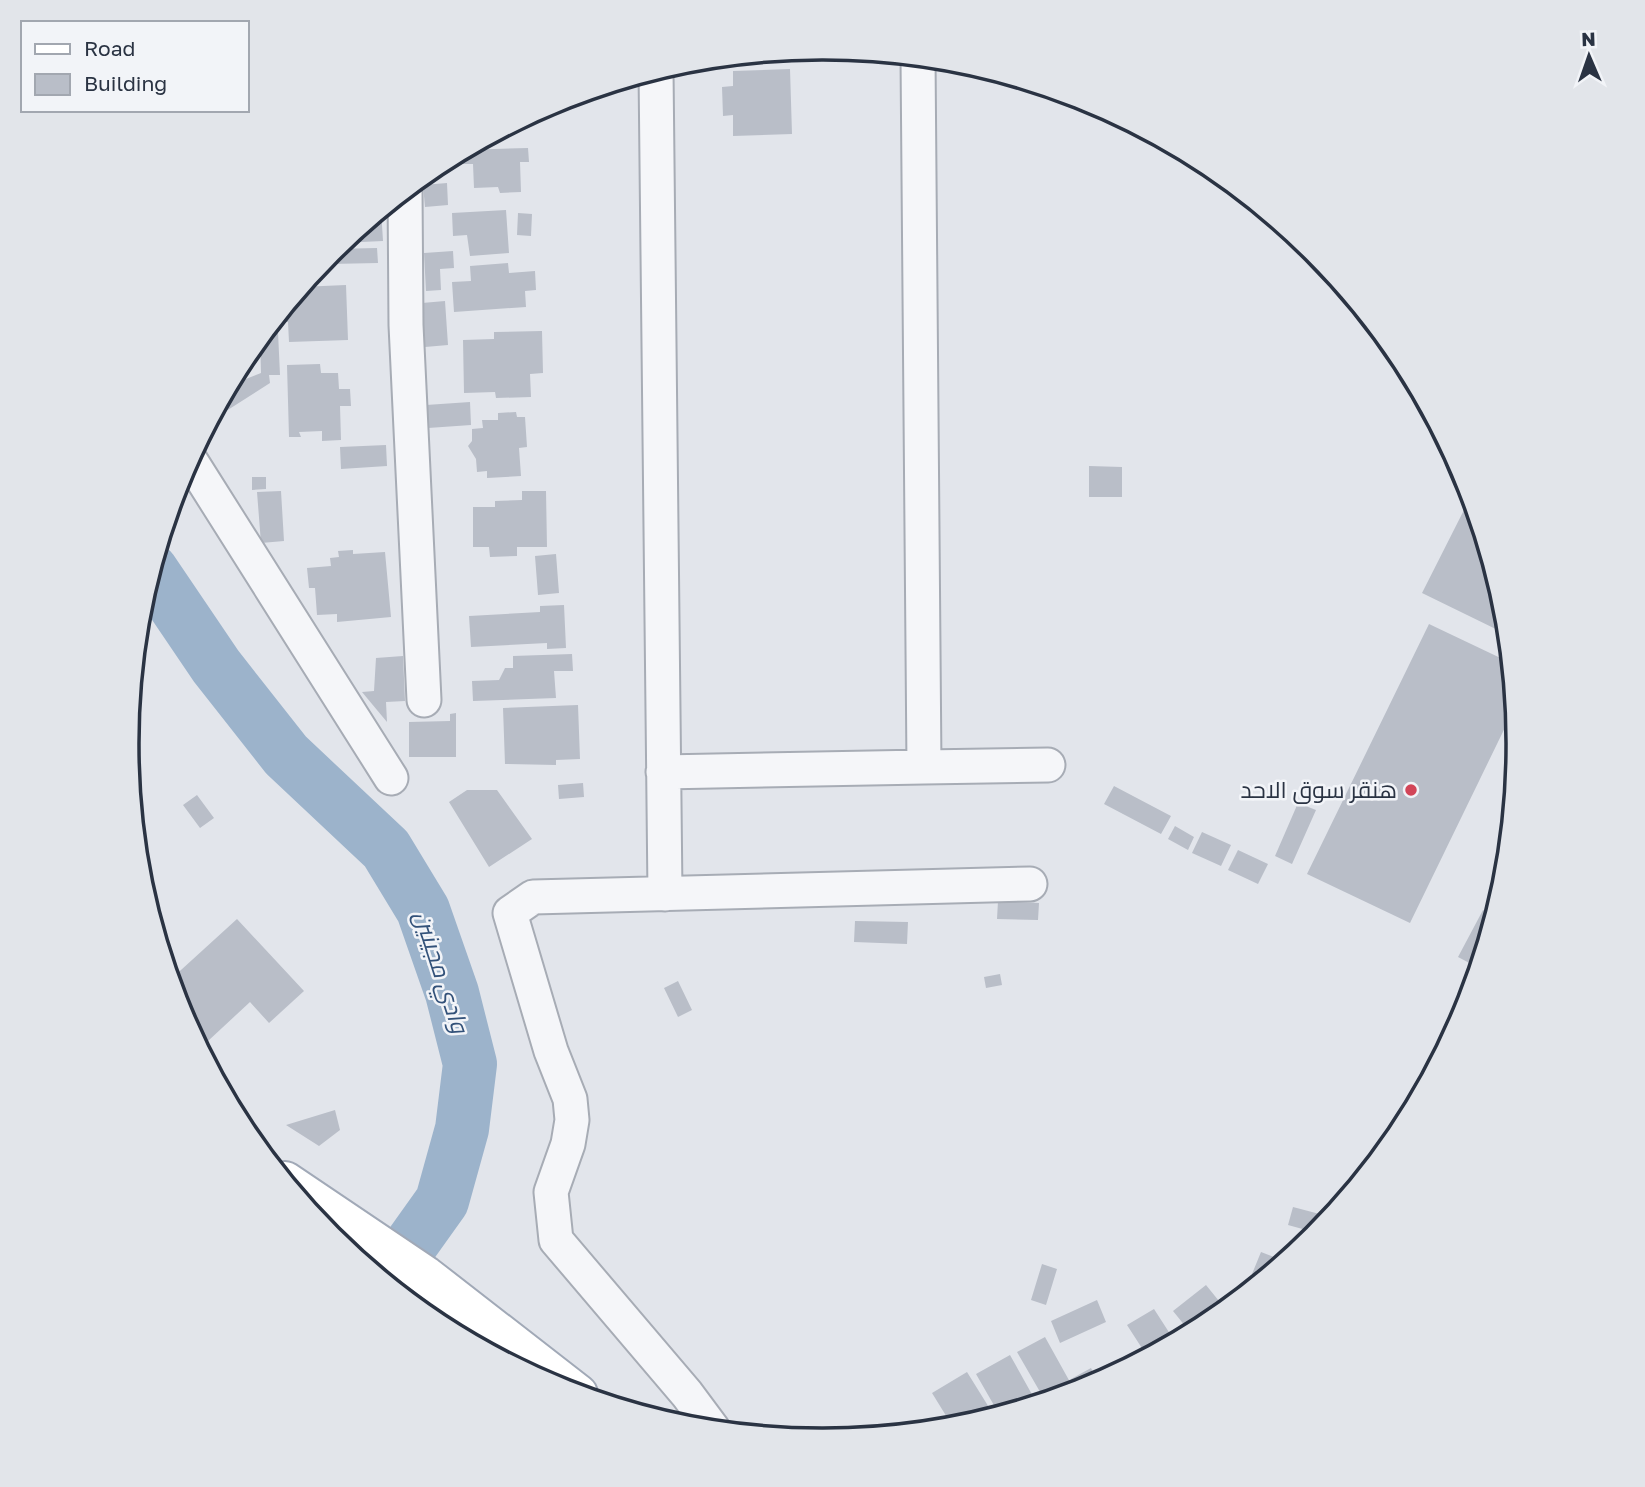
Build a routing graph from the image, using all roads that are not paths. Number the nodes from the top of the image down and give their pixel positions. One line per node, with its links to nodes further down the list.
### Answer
1 (918, 66): 7 (street)
2 (656, 80): 8 (street)
3 (405, 202): 5 (street)
4 (196, 470): 9 (street)
5 (424, 699)
6 (1048, 765): 7 (street)
7 (925, 767): 8 (street)
8 (663, 772): 11 (street)
9 (391, 778)
10 (1030, 884): 11 (street)
11 (665, 894): 14 (street)
12 (315, 1202): 13 (main road)
13 (544, 1367)
14 (704, 1417)

